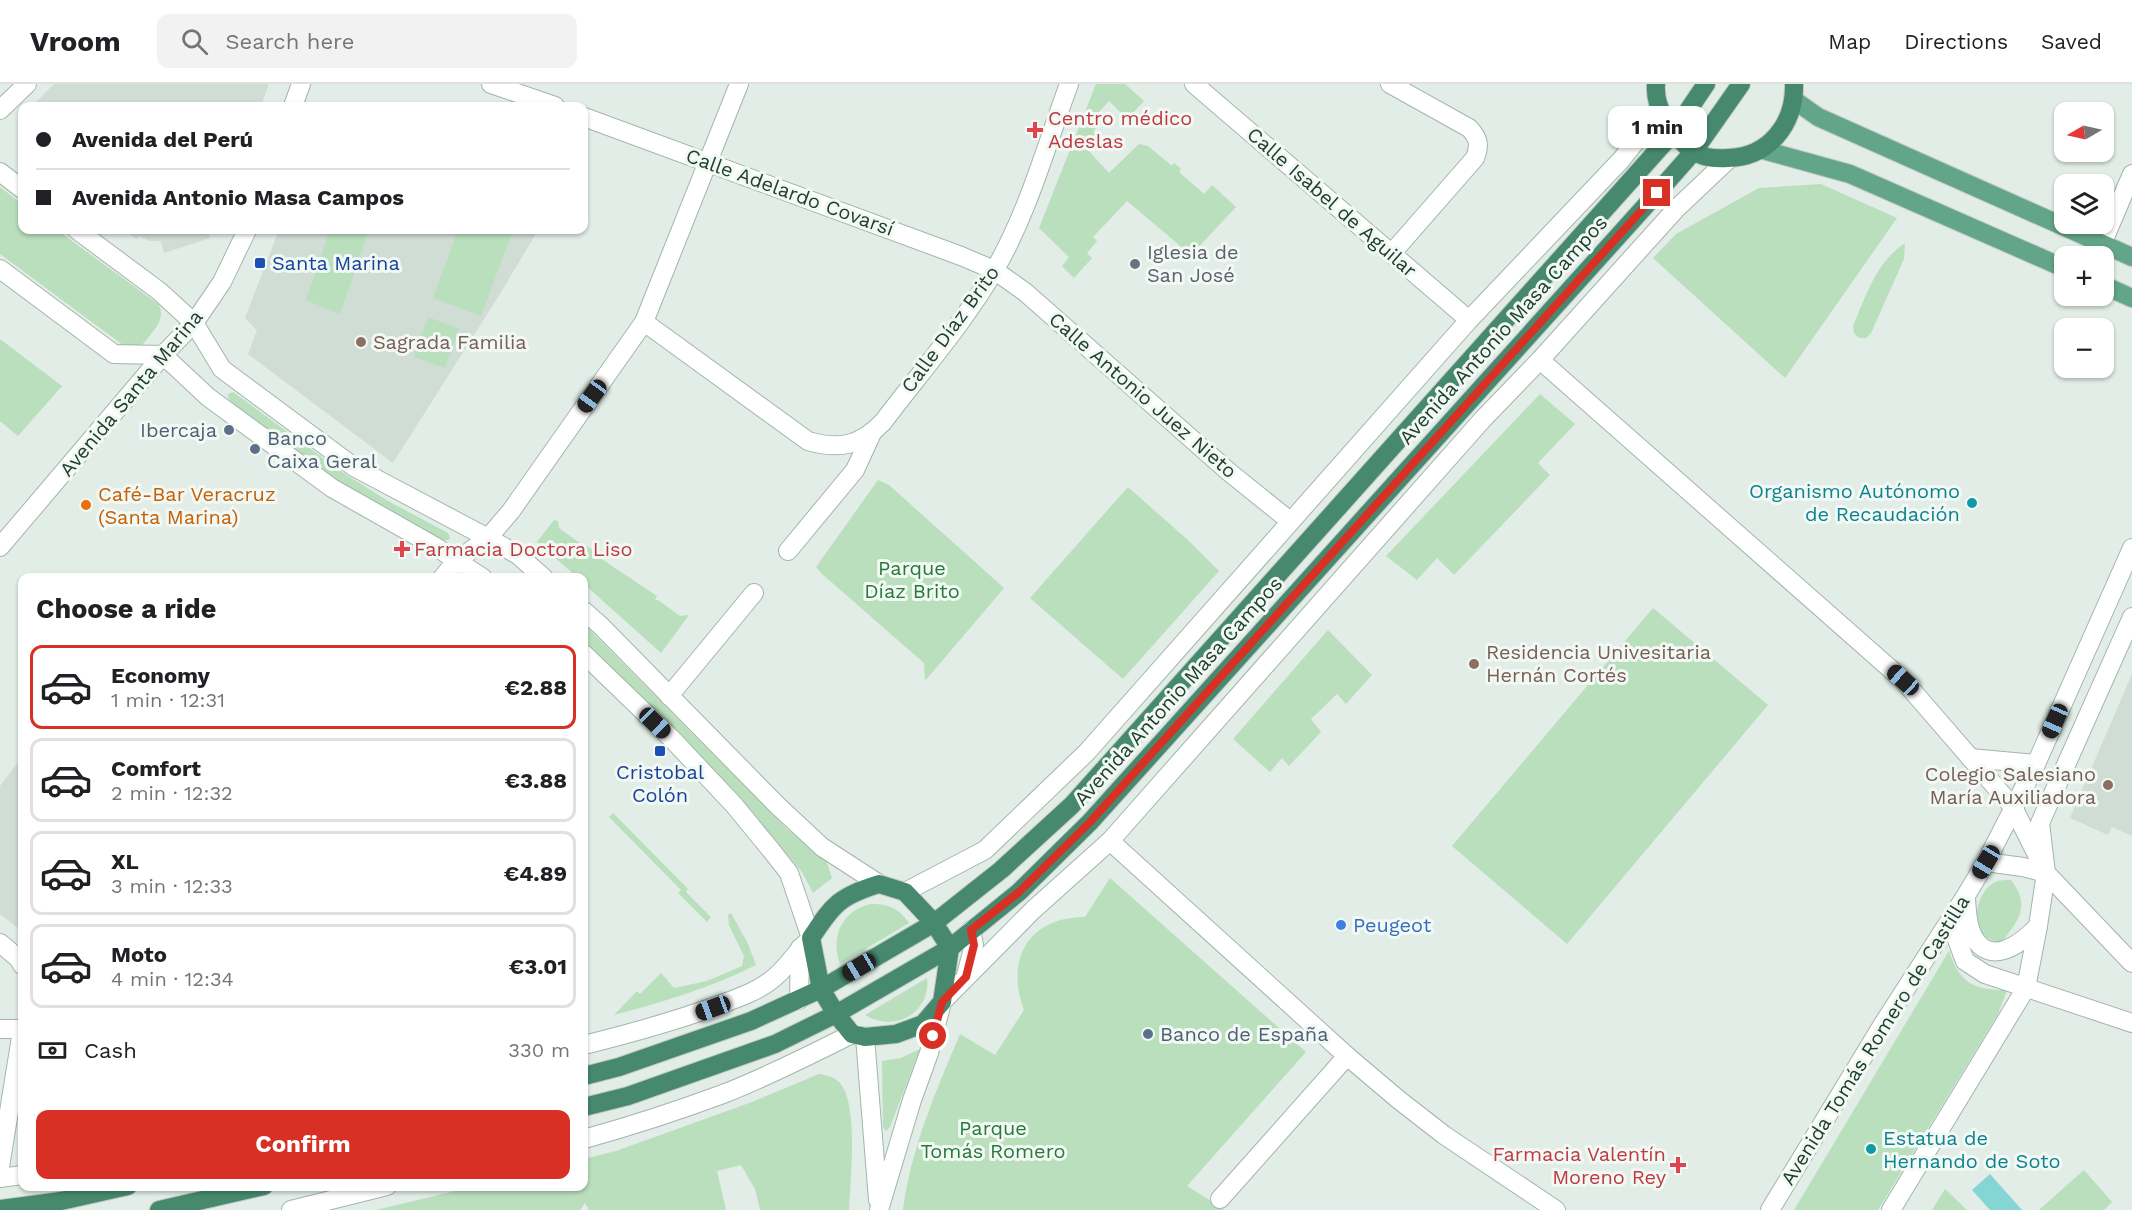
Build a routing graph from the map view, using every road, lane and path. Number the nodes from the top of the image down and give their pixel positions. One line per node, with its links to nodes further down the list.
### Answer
1 (27, 84): 14 (street)
2 (301, 84): 12 (street)
3 (491, 84): 13 (street)
4 (739, 84): 21 (street)
5 (1069, 84): 34 (street, Calle Díaz Brito)
6 (1194, 84): 29 (street, Calle Isabel de Aguilar)
7 (1390, 84): 29 (street)
8 (1706, 84): 17 (highway, Avenida Antonio Masa Campos)
9 (1741, 84): 19 (highway, Avenida Antonio Masa Campos)
10 (1654, 85): 15 (highway)
11 (1794, 92): 18 (highway); 27 (main road)
12 (294, 102)
13 (543, 102)
14 (0, 110)
15 (1660, 111): 17 (highway); 37 (street, Avenida Antonio Masa Campos)
16 (588, 118): 21 (street, Calle Adelardo Covarsí)
17 (1673, 133): 19 (highway); 66 (highway, Avenida Antonio Masa Campos)
18 (1763, 150): 20 (highway); 32 (main road)
19 (1694, 152): 20 (highway); 68 (highway, Avenida Antonio Masa Campos)
20 (1730, 158): 41 (street)
21 (708, 162): 34 (street, Calle Adelardo Covarsí); 38 (street)
22 (0, 172): 24 (street)
23 (2132, 174): 28 (street)
24 (18, 186)
25 (82, 234): 39 (street)
26 (245, 234): 39 (street, Avenida Santa Marina)
27 (2093, 246)
28 (2104, 246)
29 (1392, 253): 37 (street, Calle Isabel de Aguilar)
30 (2114, 253): 31 (main road)
31 (2132, 257)
32 (2054, 264)
33 (0, 269): 40 (street)
34 (994, 270): 42 (street, Calle Díaz Brito); 43 (street, Calle Antonio Juez Nieto)
35 (2114, 286): 36 (main road)
36 (2132, 298)
37 (1469, 320): 43 (street, Avenida Antonio Masa Campos)
38 (644, 322): 42 (street, Calle Díaz Brito); 44 (street)
39 (194, 323): 40 (street, Avenida Santa Marina); 44 (street)
40 (163, 355): 45 (street, Avenida Santa Marina); 48 (street)
41 (1540, 360): 57 (street); 60 (street)
42 (872, 433): 47 (street, Calle Díaz Brito)
43 (1290, 521): 64 (street, Avenida Antonio Masa Campos)
44 (488, 538): 48 (street); 51 (street)
45 (0, 547)
46 (2132, 548): 58 (street, Avenida Tomás Romero de Castilla)
47 (788, 551)
48 (456, 561): 49 (street); 50 (street)
49 (446, 573)
50 (475, 573)
51 (538, 573)
52 (754, 593): 56 (street)
53 (588, 615): 56 (street)
54 (2132, 617): 62 (street)
55 (588, 658): 70 (street)
56 (669, 696): 63 (street)
57 (1970, 758): 58 (street); 59 (street)
58 (2036, 764): 59 (street, Avenida Tomás Romero de Castilla)
59 (2013, 807): 61 (street, Avenida Tomás Romero de Castilla); 62 (street)
60 (1110, 841): 74 (street); 86 (street)
61 (1986, 862): 62 (street); 65 (street, Avenida Tomás Romero de Castilla)
62 (2046, 873): 67 (street); 73 (street)
63 (879, 885): 64 (highway); 70 (highway)
64 (905, 892): 66 (highway)
65 (1961, 903): 67 (street); 75 (street); 102 (street, Avenida Tomás Romero de Castilla)
66 (934, 923): 71 (highway); 76 (highway, Avenida Antonio Masa Campos)
67 (2038, 926): 75 (street)
68 (971, 930): 71 (highway, Avenida Antonio Masa Campos); 74 (street)
69 (0, 943): 72 (street)
70 (805, 943): 76 (highway); 77 (street); 84 (street)
71 (950, 948): 78 (highway); 79 (highway, Avenida Antonio Masa Campos)
72 (18, 958)
73 (2132, 963)
74 (966, 977): 78 (street)
75 (2026, 988): 80 (street); 103 (street)
76 (822, 989): 77 (highway, Avenida Antonio Masa Campos); 79 (highway)
77 (799, 1000): 87 (highway, Avenida Antonio Masa Campos)
78 (942, 1002): 83 (highway); 100 (street)
79 (836, 1014): 83 (highway); 88 (highway, Avenida Antonio Masa Campos)
80 (2132, 1023)
81 (0, 1029): 82 (street)
82 (18, 1030)
83 (858, 1036): 89 (street); 100 (street)
84 (588, 1044)
85 (18, 1055): 90 (street)
86 (1347, 1056): 96 (street); 101 (street)
87 (588, 1075)
88 (588, 1106)
89 (588, 1138)
90 (0, 1167)
91 (18, 1176): 92 (street)
92 (0, 1178)
93 (107, 1191): 97 (highway)
94 (242, 1191): 98 (highway)
95 (367, 1191): 99 (street)
96 (1220, 1199)
97 (0, 1209)
98 (159, 1210)
99 (291, 1210)
100 (879, 1210)
101 (1556, 1210)
102 (1770, 1210)
103 (1891, 1210)

